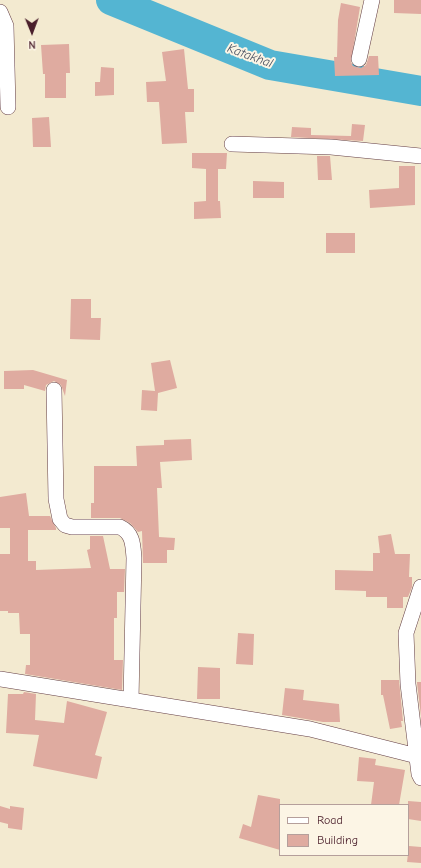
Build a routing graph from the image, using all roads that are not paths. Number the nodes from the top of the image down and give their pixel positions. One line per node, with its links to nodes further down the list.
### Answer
1 (372, 0): 3 (street)
2 (0, 12): 4 (street)
3 (359, 58)
4 (8, 108)
5 (232, 144): 6 (street)
6 (421, 156)
7 (54, 390): 10 (street)
8 (421, 587): 11 (street)
9 (0, 679): 10 (street)
10 (131, 700): 11 (street)
11 (417, 756): 12 (street)
12 (421, 778)

